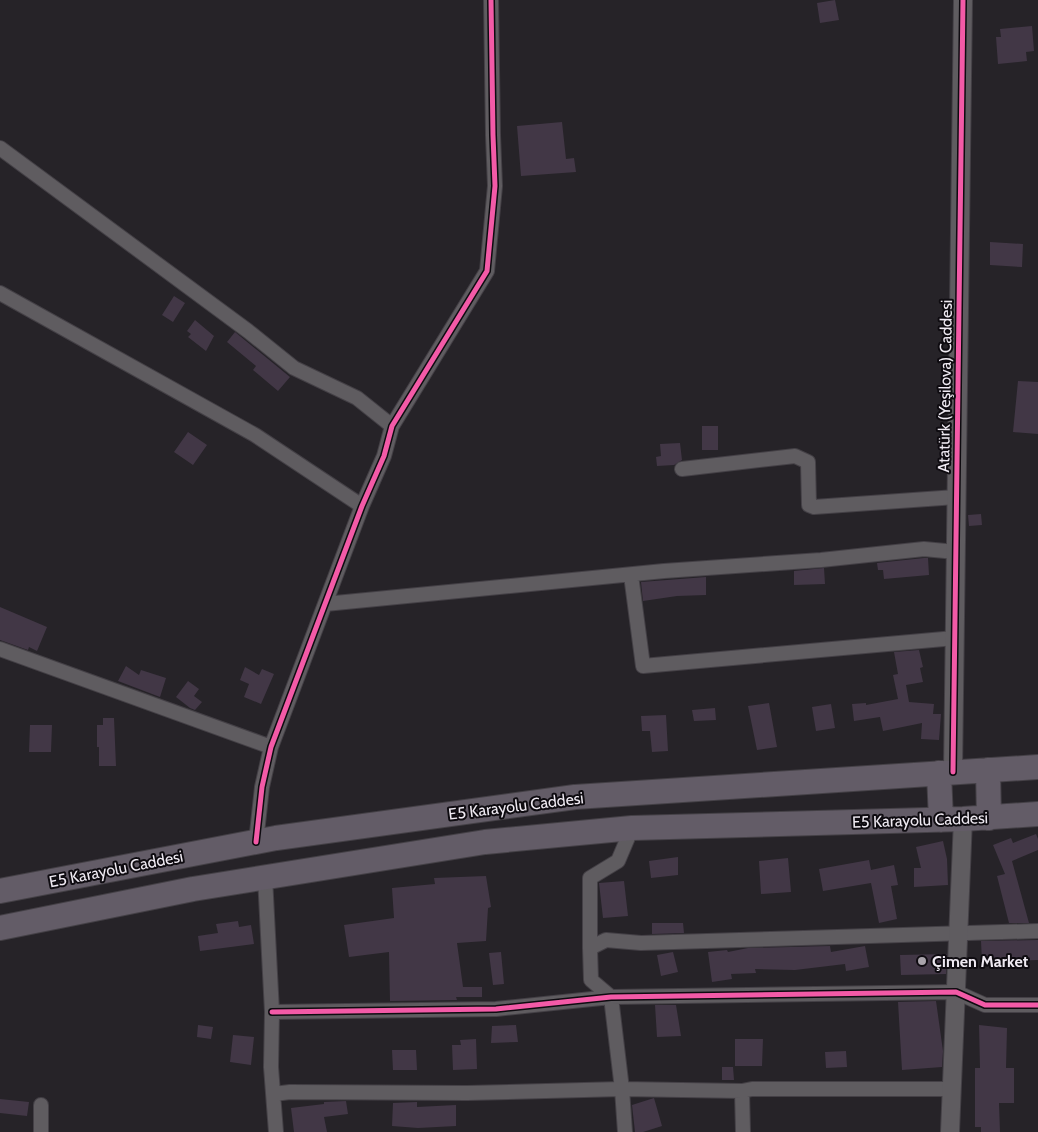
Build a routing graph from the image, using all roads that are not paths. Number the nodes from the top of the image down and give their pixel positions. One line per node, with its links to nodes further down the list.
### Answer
1 (491, 0): 5 (street)
2 (963, 0): 7 (street, Atatürk (Yeşilova) Caddesi)
3 (0, 148): 5 (street)
4 (0, 293): 8 (street)
5 (392, 426): 8 (street)
6 (682, 469): 7 (street)
7 (956, 497): 9 (street, Atatürk (Yeşilova) Caddesi)
8 (362, 506): 11 (street)
9 (956, 552): 10 (street); 12 (street, Atatürk (Yeşilova) Caddesi)
10 (632, 574): 11 (street); 12 (street)
11 (325, 604): 14 (street)
12 (955, 638): 17 (street, Atatürk (Yeşilova) Caddesi)
13 (0, 649): 14 (street)
14 (271, 747): 22 (street)
15 (1038, 766): 16 (highway, E5 Karayolu Caddesi)
16 (988, 770): 17 (highway, E5 Karayolu Caddesi); 19 (highway)
17 (946, 773): 20 (highway); 22 (highway, E5 Karayolu Caddesi)
18 (1038, 814): 19 (highway, E5 Karayolu Caddesi)
19 (989, 818): 20 (highway, E5 Karayolu Caddesi)
20 (952, 820): 21 (highway, E5 Karayolu Caddesi); 27 (street)
21 (632, 828): 23 (highway, E5 Karayolu Caddesi); 28 (street)
22 (256, 842): 24 (highway, E5 Karayolu Caddesi)
23 (265, 878): 25 (highway, E5 Karayolu Caddesi); 32 (street)
24 (0, 891)
25 (0, 928)
26 (1038, 931): 27 (street)
27 (958, 933): 28 (street); 29 (street)
28 (590, 948): 30 (street)
29 (956, 992): 30 (street); 31 (street); 34 (street)
30 (611, 997): 32 (street); 33 (street)
31 (1038, 1005)
32 (272, 1012): 36 (street)
33 (622, 1089): 35 (street); 36 (street); 40 (street)
34 (952, 1089): 35 (street); 42 (street)
35 (742, 1091): 41 (street)
36 (274, 1094): 39 (street)
37 (41, 1105): 38 (street)
38 (41, 1132)
39 (276, 1132)
40 (625, 1132)
41 (743, 1132)
42 (950, 1132)

